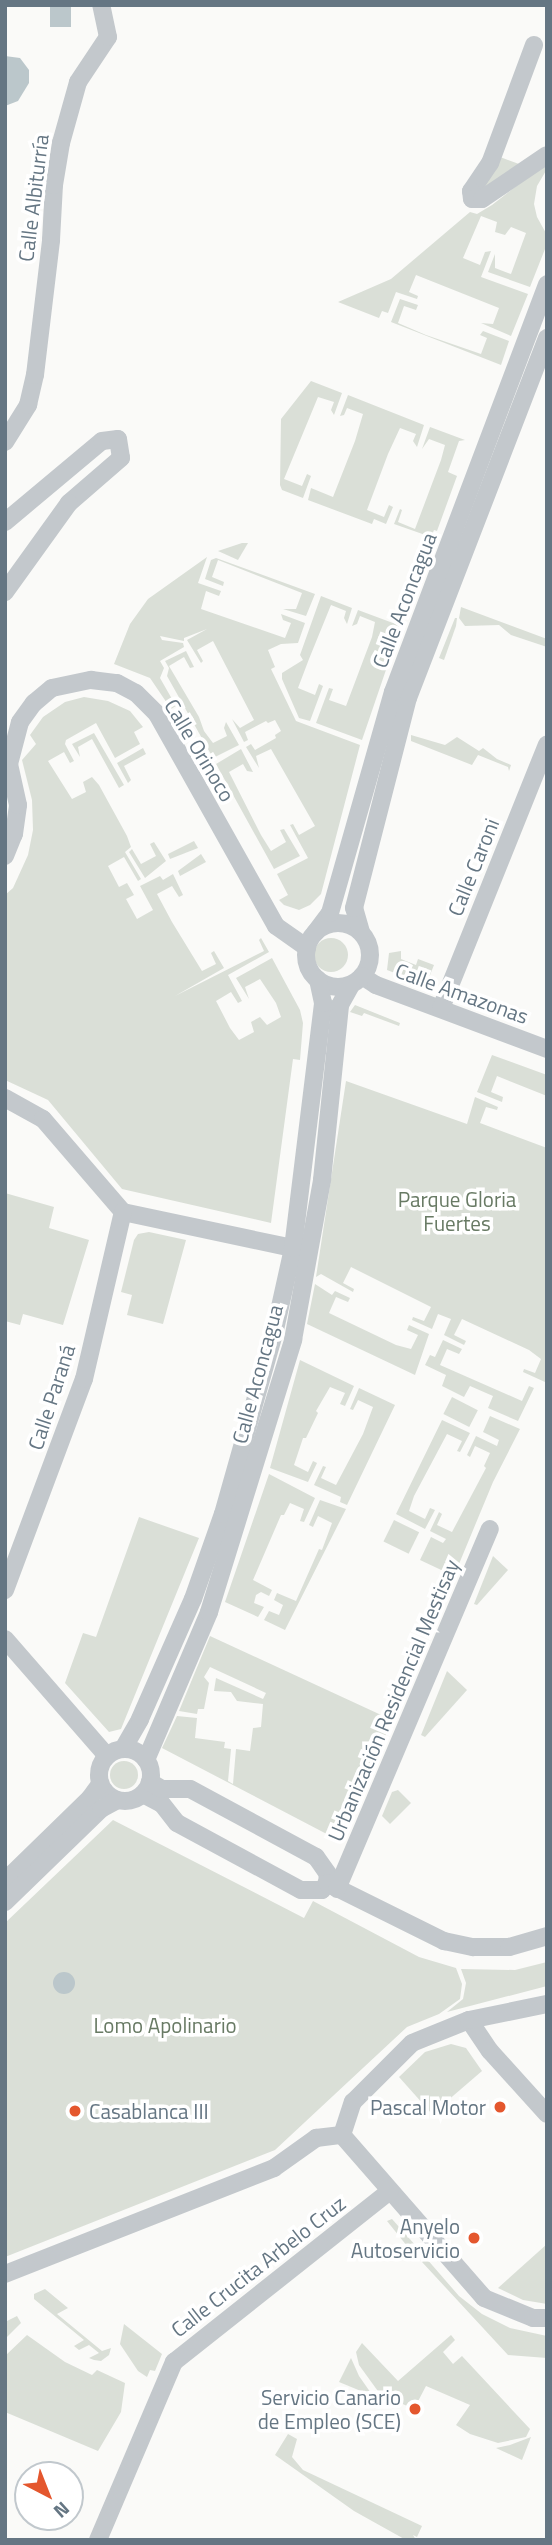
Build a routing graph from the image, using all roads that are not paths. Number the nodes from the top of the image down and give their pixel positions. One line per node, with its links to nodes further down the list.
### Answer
1 (101, 5): 6 (street, Calle Albiturría)
2 (534, 45): 3 (street)
3 (547, 155)
4 (547, 285): 12 (street, Calle Aconcagua)
5 (547, 338): 11 (street, Calle Aconcagua)
6 (5, 442)
7 (5, 522): 8 (street)
8 (5, 592)
9 (547, 744): 15 (street, Calle Caroni)
10 (5, 856): 12 (street, Calle Orinoco)
11 (360, 932): 12 (street); 14 (street)
12 (311, 941): 13 (street)
13 (318, 980): 14 (street); 19 (street, Calle Aconcagua)
14 (357, 980): 15 (street, Calle Amazonas); 24 (street, Calle Aconcagua)
15 (441, 1008): 16 (street, Calle Amazonas)
16 (547, 1049)
17 (5, 1098): 18 (street)
18 (123, 1212): 19 (street); 21 (street, Calle Paraná)
19 (293, 1248): 23 (street, Calle Aconcagua)
20 (490, 1529): 31 (street, Urbanización Residencial Mestisay)
21 (5, 1590)
22 (5, 1639): 23 (street)
23 (115, 1753): 24 (street); 25 (street)
24 (146, 1760): 26 (street)
25 (100, 1784): 28 (street); 30 (street)
26 (147, 1788): 27 (street); 28 (street); 29 (street)
27 (182, 1790): 29 (street); 31 (street)
28 (117, 1800): 32 (street)
29 (169, 1814): 31 (street)
30 (5, 1881)
31 (332, 1886): 33 (street)
32 (5, 1902)
33 (547, 1936)
34 (547, 2004): 35 (street)
35 (469, 2020): 36 (street); 37 (street)
36 (547, 2114)
37 (342, 2135): 38 (street); 39 (street)
38 (390, 2191): 40 (street); 41 (street, Calle Crucita Arbelo Cruz)
39 (5, 2274)
40 (547, 2318)
41 (98, 2540)

